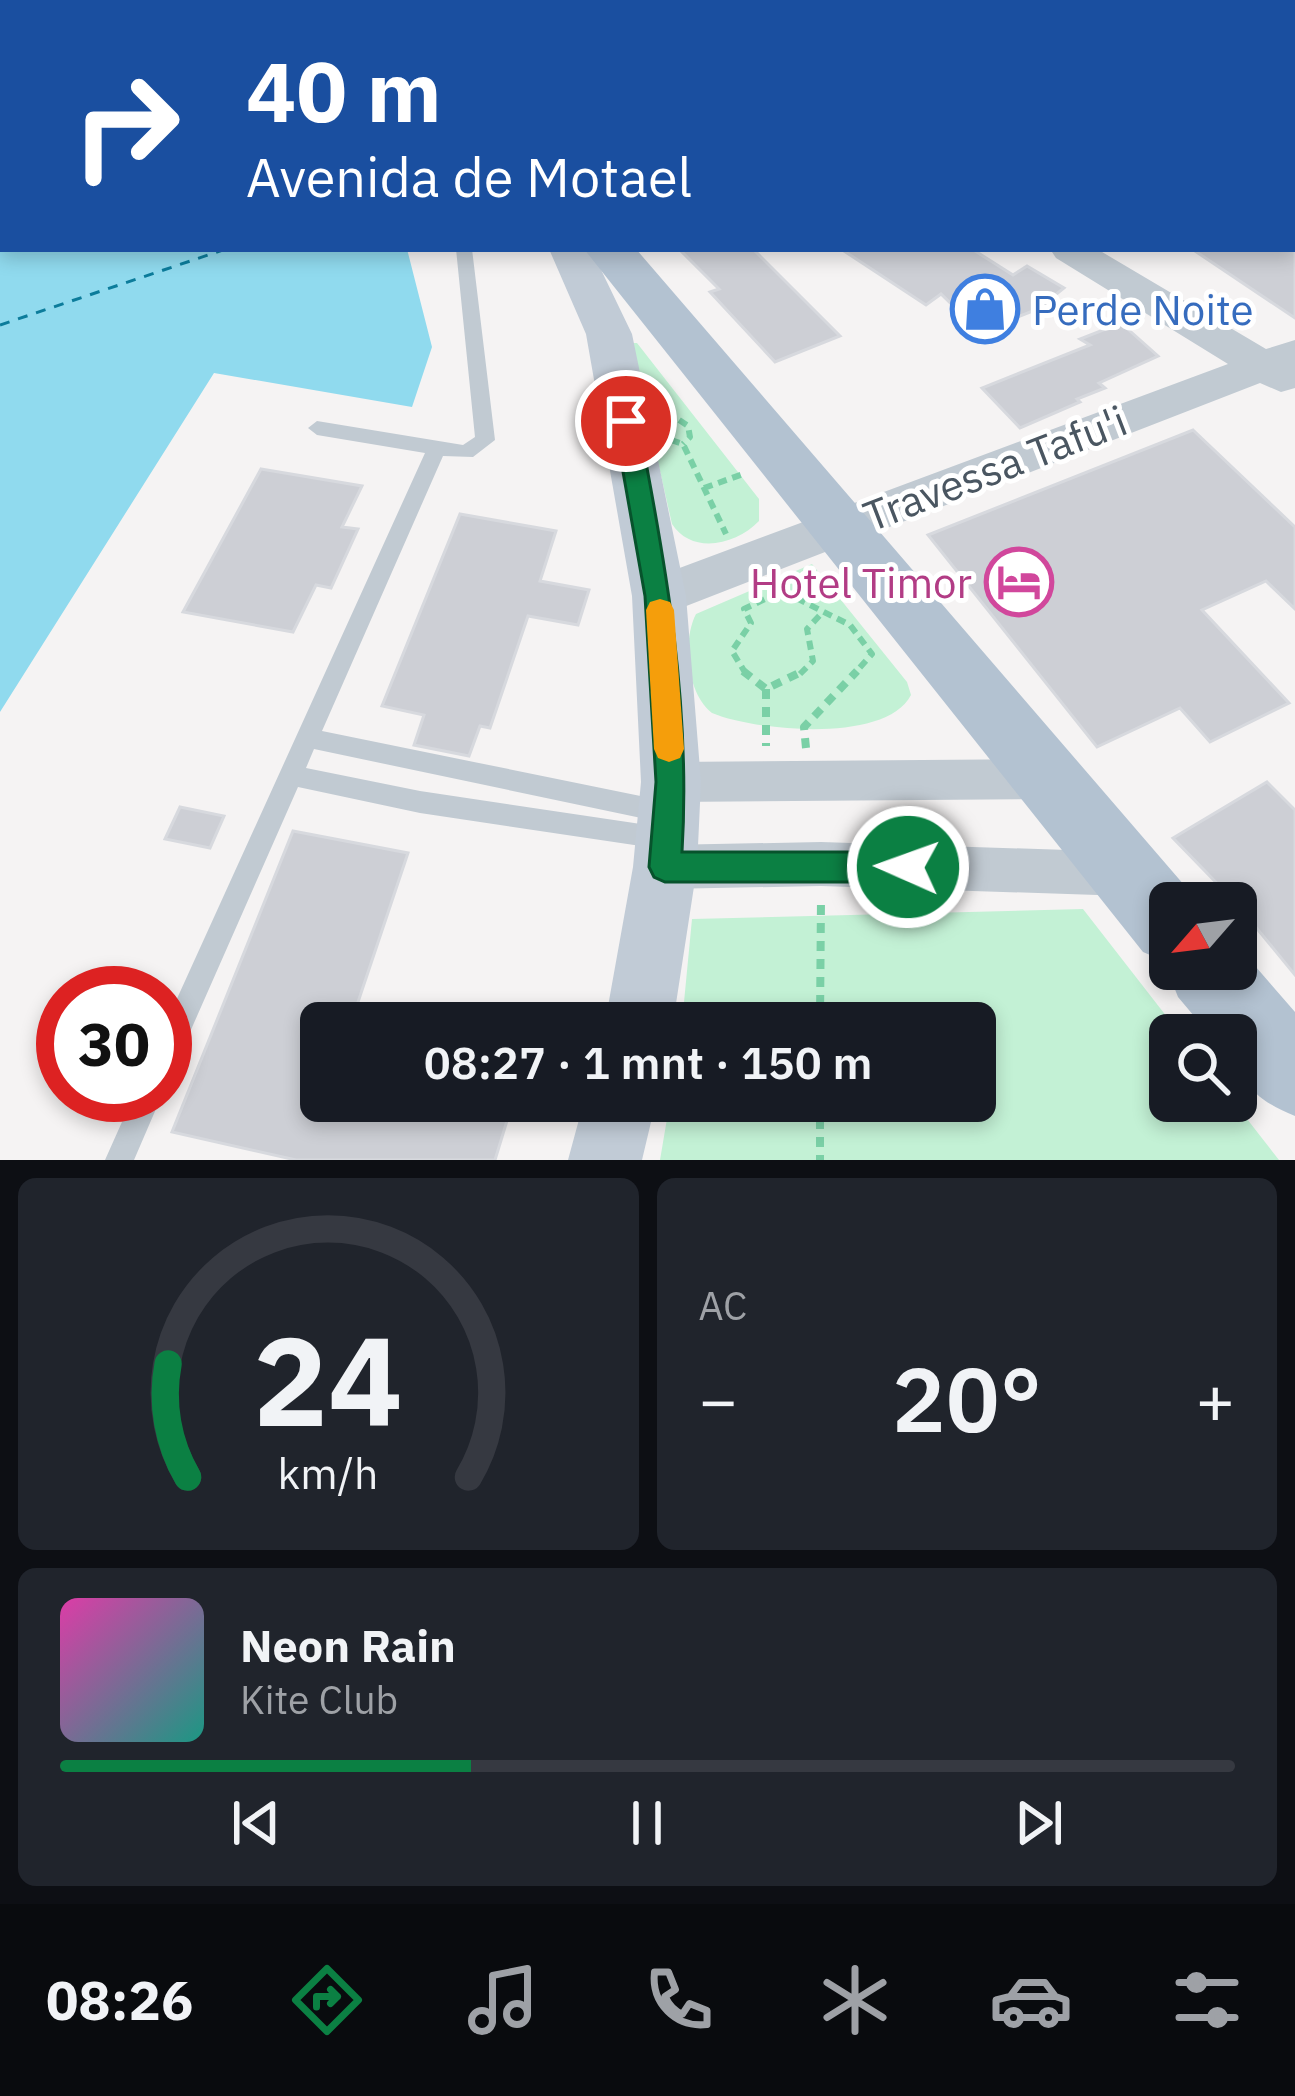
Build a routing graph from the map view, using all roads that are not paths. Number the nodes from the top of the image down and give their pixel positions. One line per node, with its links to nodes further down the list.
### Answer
1 (464, 252): 7 (lane)
2 (571, 252): 9 (main road)
3 (612, 252): 8 (main road)
4 (1075, 252): 5 (street)
5 (1285, 369): 8 (street, Travessa Tafu'i)
6 (317, 428): 7 (lane)
7 (437, 448): 10 (lane)
8 (842, 526): 9 (street, Travessa Tafu'i); 12 (main road)
9 (659, 596): 13 (main road)
10 (308, 737): 11 (lane); 13 (lane)
11 (291, 775): 13 (lane); 17 (lane)
12 (1044, 779): 13 (street); 14 (main road)
13 (668, 825): 14 (street); 18 (main road)
14 (1127, 874): 15 (main road)
15 (1149, 901)
16 (1224, 990): 19 (main road)
17 (192, 997)
18 (642, 1002)
19 (1295, 1075)
20 (136, 1122): 22 (lane)
21 (614, 1122): 23 (main road)
22 (119, 1160)
23 (604, 1160)

